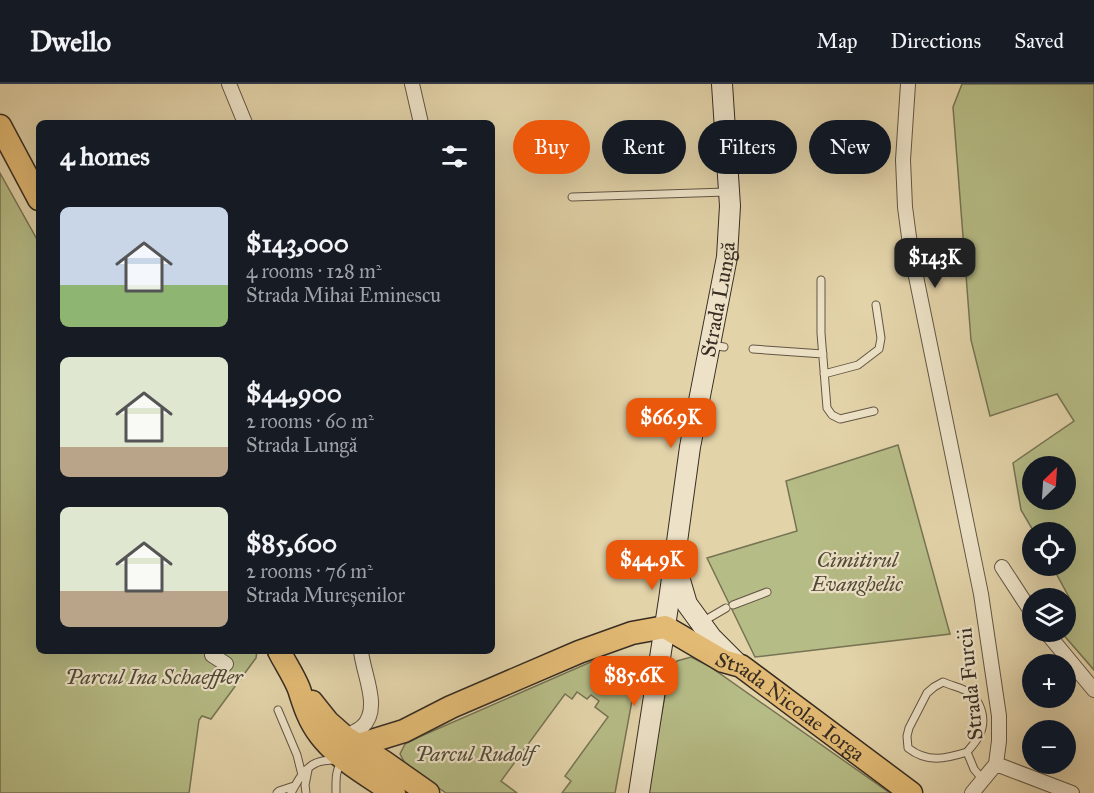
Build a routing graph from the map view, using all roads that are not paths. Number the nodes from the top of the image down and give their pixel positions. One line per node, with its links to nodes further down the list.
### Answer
1 (229, 84): 5 (street)
2 (412, 84): 6 (street)
3 (722, 84): 8 (main road, Strada Lungă)
4 (908, 84): 34 (street, Strada Furcii)
5 (244, 120)
6 (420, 120)
7 (0, 126): 9 (main road)
8 (729, 192): 10 (lane); 17 (main road, Strada Lungă)
9 (36, 193)
10 (573, 196)
11 (821, 280): 14 (lane)
12 (876, 305): 15 (lane)
13 (753, 350): 14 (lane)
14 (823, 354): 15 (lane)
15 (824, 374): 16 (lane)
16 (874, 411)
17 (675, 561): 21 (main road); 22 (main road, Strada Lungă)
18 (1002, 567): 20 (street)
19 (767, 592): 21 (lane)
20 (1022, 598)
21 (700, 624): 28 (main road)
22 (665, 627): 28 (main road, Strada Nicolae Iorga); 31 (main road); 44 (main road, Strada Lungă)
23 (1054, 642): 29 (street)
24 (281, 654): 32 (main road)
25 (361, 654): 32 (street)
26 (212, 655): 27 (street)
27 (226, 664)
28 (741, 666): 45 (main road, Strada Nicolae Iorga)
29 (1094, 690)
30 (278, 710): 36 (lane)
31 (404, 731): 32 (main road); 37 (main road)
32 (350, 747): 35 (lane); 37 (main road); 42 (lane)
33 (967, 752): 33 (lane); 38 (lane)
34 (996, 764): 38 (street, Strada Furcii); 47 (street, Strada Furcii)
35 (309, 768): 36 (lane); 41 (lane)
36 (302, 775): 39 (lane)
37 (386, 779): 43 (main road)
38 (983, 780): 46 (street, Strada Furcii)
39 (293, 791): 40 (lane)
40 (277, 793)
41 (306, 793)
42 (336, 793)
43 (428, 793)
44 (639, 793)
45 (911, 793)
46 (972, 793)
47 (1072, 793)

